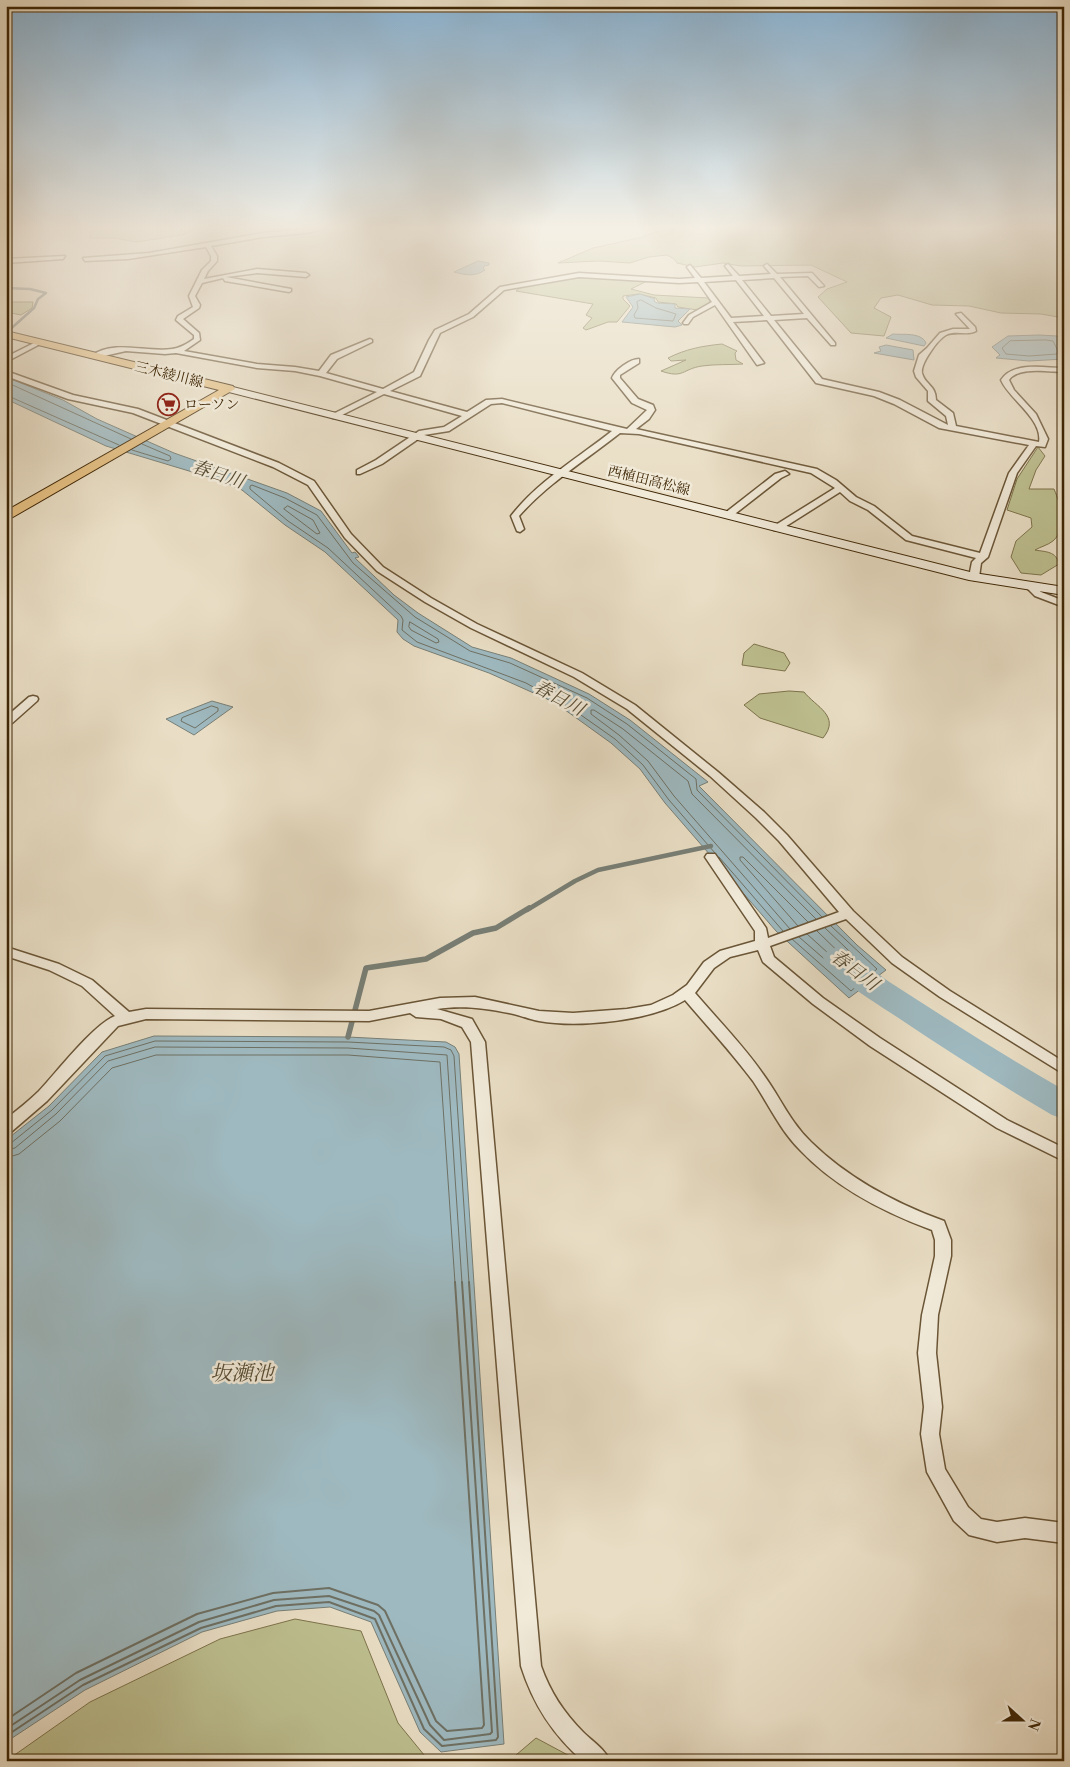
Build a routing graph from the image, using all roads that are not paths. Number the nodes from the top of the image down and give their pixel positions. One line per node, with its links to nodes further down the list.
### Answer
1 (192, 310): 16 (street)
2 (477, 310): 25 (street)
3 (701, 310): 11 (street)
4 (722, 310): 10 (street)
5 (762, 310): 9 (street)
6 (803, 310): 8 (street)
7 (959, 314): 29 (street)
8 (808, 316): 9 (street); 15 (street)
9 (768, 318): 10 (street); 29 (street)
10 (729, 320): 20 (street)
11 (686, 323)
12 (8, 334): 14 (main road, 三木綾川線)
13 (370, 341): 23 (street)
14 (40, 342): 17 (main road, 三木綾川線); 18 (street)
15 (833, 344)
16 (179, 352): 17 (street); 23 (street)
17 (95, 356): 24 (main road, 三木綾川線)
18 (6, 360)
19 (636, 361): 31 (street)
20 (760, 363)
21 (1064, 370): 33 (street)
22 (6, 373): 28 (street)
23 (321, 374): 25 (street)
24 (229, 389): 27 (main road, 西植田高松線); 28 (main road, 三木綾川線)
25 (383, 391): 26 (street); 27 (street)
26 (468, 415): 30 (street); 32 (street)
27 (336, 416): 32 (main road, 西植田高松線)
28 (168, 424): 39 (main road, 三木綾川線); 50 (street)
29 (953, 428): 33 (street)
30 (618, 430): 31 (street); 35 (street)
31 (629, 431): 37 (street)
32 (415, 436): 34 (street); 35 (main road, 西植田高松線)
33 (1034, 443): 42 (street)
34 (360, 472)
35 (560, 473): 38 (main road, 西植田高松線); 41 (street)
36 (785, 474): 38 (street)
37 (839, 489): 40 (street); 42 (street)
38 (728, 515): 40 (main road, 西植田高松線)
39 (6, 517)
40 (777, 528): 43 (main road, 西植田高松線)
41 (520, 530)
42 (984, 557): 43 (street)
43 (974, 577): 44 (main road, 西植田高松線)
44 (1031, 587): 45 (main road, 西植田高松線); 46 (street)
45 (1064, 591)
46 (1064, 604)
47 (32, 699): 48 (street)
48 (6, 723)
49 (711, 857): 51 (street)
50 (846, 914): 51 (street); 56 (street)
51 (766, 943): 53 (street); 58 (street)
52 (6, 951): 55 (street)
53 (686, 992): 54 (street); 59 (street)
54 (402, 1010): 55 (street); 60 (street)
55 (126, 1017): 57 (street)
56 (1064, 1069)
57 (6, 1128)
58 (1064, 1155)
59 (1064, 1533)
60 (598, 1761)

